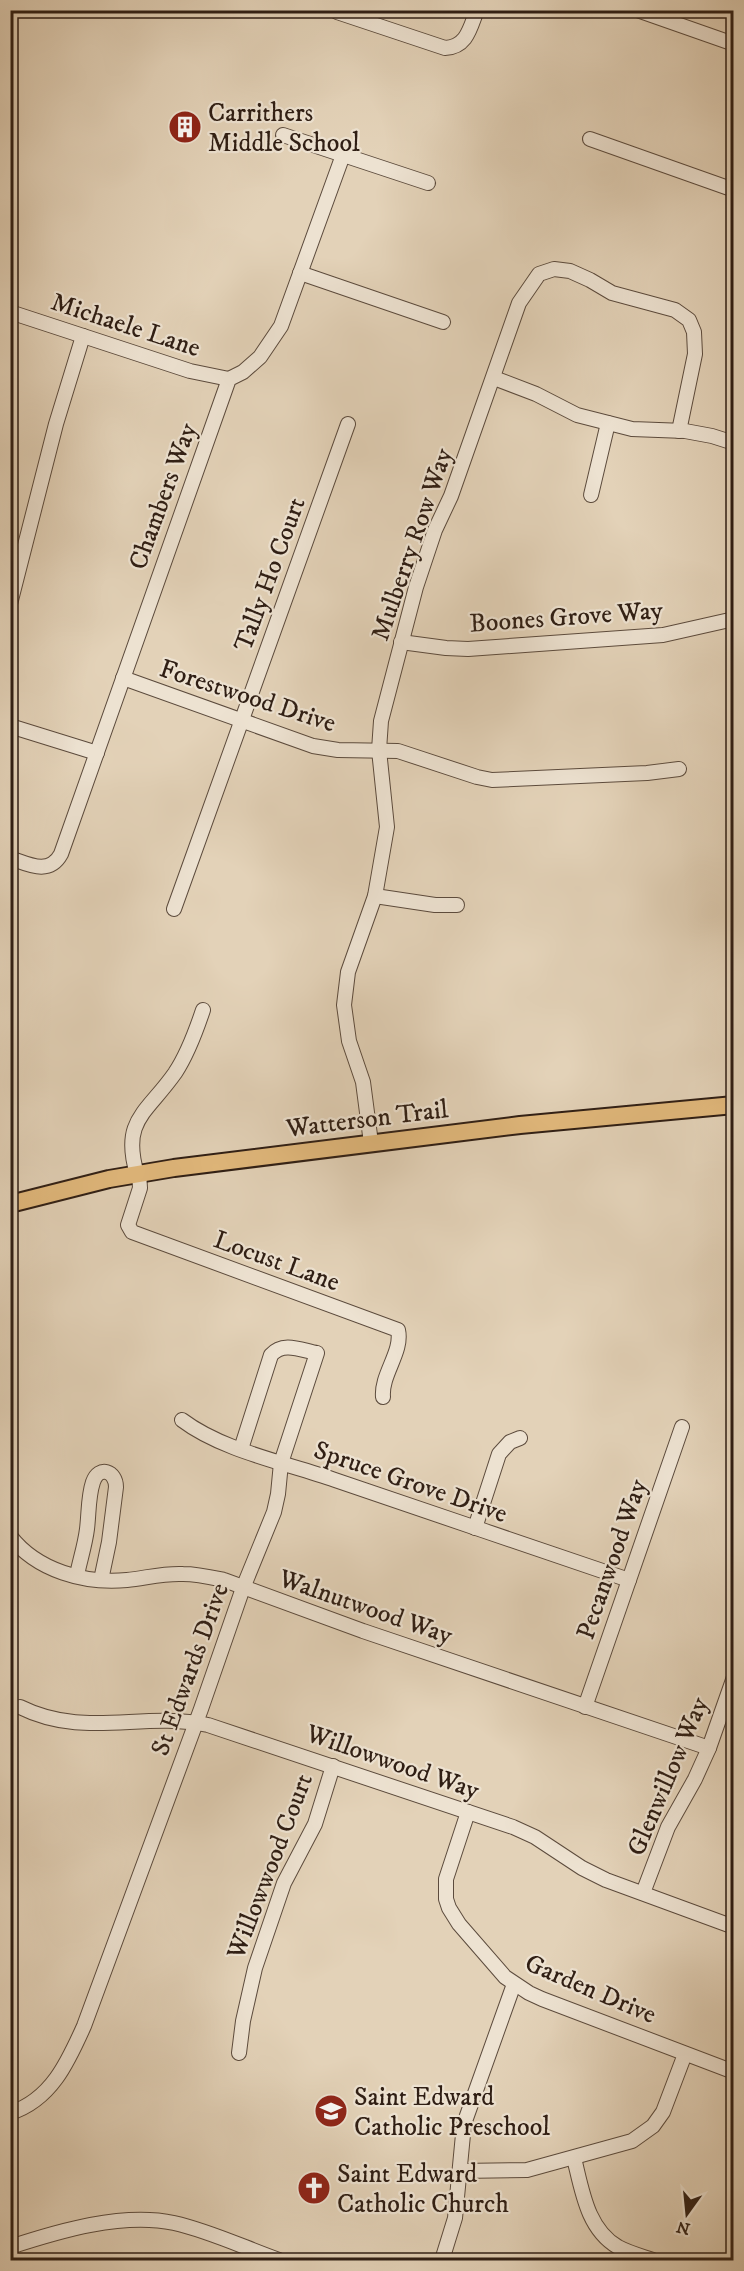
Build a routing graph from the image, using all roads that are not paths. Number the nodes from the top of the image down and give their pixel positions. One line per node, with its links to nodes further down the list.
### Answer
1 (477, 10): 3 (street)
2 (637, 10): 4 (street)
3 (337, 12)
4 (734, 44)
5 (283, 135): 7 (street)
6 (590, 139): 9 (street)
7 (343, 155): 8 (street); 10 (street)
8 (428, 183)
9 (734, 190)
10 (300, 273): 12 (street); 15 (street)
11 (10, 312): 13 (street, Michaele Lane)
12 (443, 322)
13 (83, 336): 15 (street, Michaele Lane); 21 (street)
14 (494, 378): 16 (street); 18 (street, Mulberry Row Way); 23 (street, Mulberry Row Way)
15 (229, 379): 24 (street, Chambers Way)
16 (608, 423): 18 (street); 20 (street)
17 (348, 424): 25 (street, Tally Ho Court)
18 (679, 431): 19 (street)
19 (734, 443)
20 (591, 495)
21 (10, 604)
22 (734, 619): 23 (street, Boones Grove Way)
23 (401, 642): 27 (street, Mulberry Row Way)
24 (123, 678): 25 (street, Forestwood Drive); 28 (street, Chambers Way)
25 (242, 721): 27 (street, Forestwood Drive); 33 (street, Tally Ho Court)
26 (10, 726): 28 (street)
27 (379, 750): 29 (street, Forestwood Drive); 31 (street, Mulberry Row Way)
28 (97, 753): 30 (street, Chambers Way)
29 (679, 769)
30 (10, 858)
31 (375, 896): 32 (street); 36 (street, Mulberry Row Way)
32 (457, 905)
33 (174, 909)
34 (203, 1010): 37 (street)
35 (734, 1105): 36 (main road, Watterson Trail)
36 (370, 1143): 37 (main road, Watterson Trail)
37 (138, 1174): 38 (main road, Watterson Trail); 39 (street, Locust Lane)
38 (10, 1203)
39 (383, 1397)
40 (182, 1420): 43 (street, Spruce Grove Drive)
41 (682, 1427): 49 (street, Pecanwood Way)
42 (520, 1438): 45 (street)
43 (241, 1449): 44 (street, Spruce Grove Drive); 44 (street, St Edwards Drive)
44 (281, 1463): 45 (street, Spruce Grove Drive); 50 (street, St Edwards Drive)
45 (475, 1528): 49 (street, Spruce Grove Drive)
46 (10, 1536): 47 (street, Walnutwood Way)
47 (77, 1575): 48 (street, Walnutwood Way); 48 (street)
48 (101, 1580): 50 (street, Walnutwood Way)
49 (629, 1580): 53 (street, Pecanwood Way)
50 (243, 1588): 53 (street, Walnutwood Way); 54 (street, St Edwards Drive)
51 (734, 1677): 55 (street, Glenwillow Way)
52 (20, 1707): 54 (street, Willowwood Way)
53 (585, 1707): 55 (street, Walnutwood Way)
54 (196, 1723): 56 (street, Willowwood Way); 64 (street, St Edwards Drive)
55 (709, 1748): 58 (street, Glenwillow Way)
56 (333, 1766): 57 (street, Willowwood Way); 61 (street, Willowwood Court)
57 (468, 1812): 58 (street, Willowwood Way); 60 (street, Garden Drive)
58 (643, 1893): 59 (street, Willowwood Way)
59 (734, 1928)
60 (514, 1984): 62 (street, Garden Drive); 66 (street)
61 (239, 2053)
62 (685, 2054): 63 (street, Garden Drive); 65 (street)
63 (734, 2072)
64 (10, 2113)
65 (574, 2158): 66 (street); 70 (street)
66 (460, 2171): 69 (street)
67 (10, 2247): 68 (street)
68 (279, 2260)
69 (442, 2260)
70 (653, 2260)

